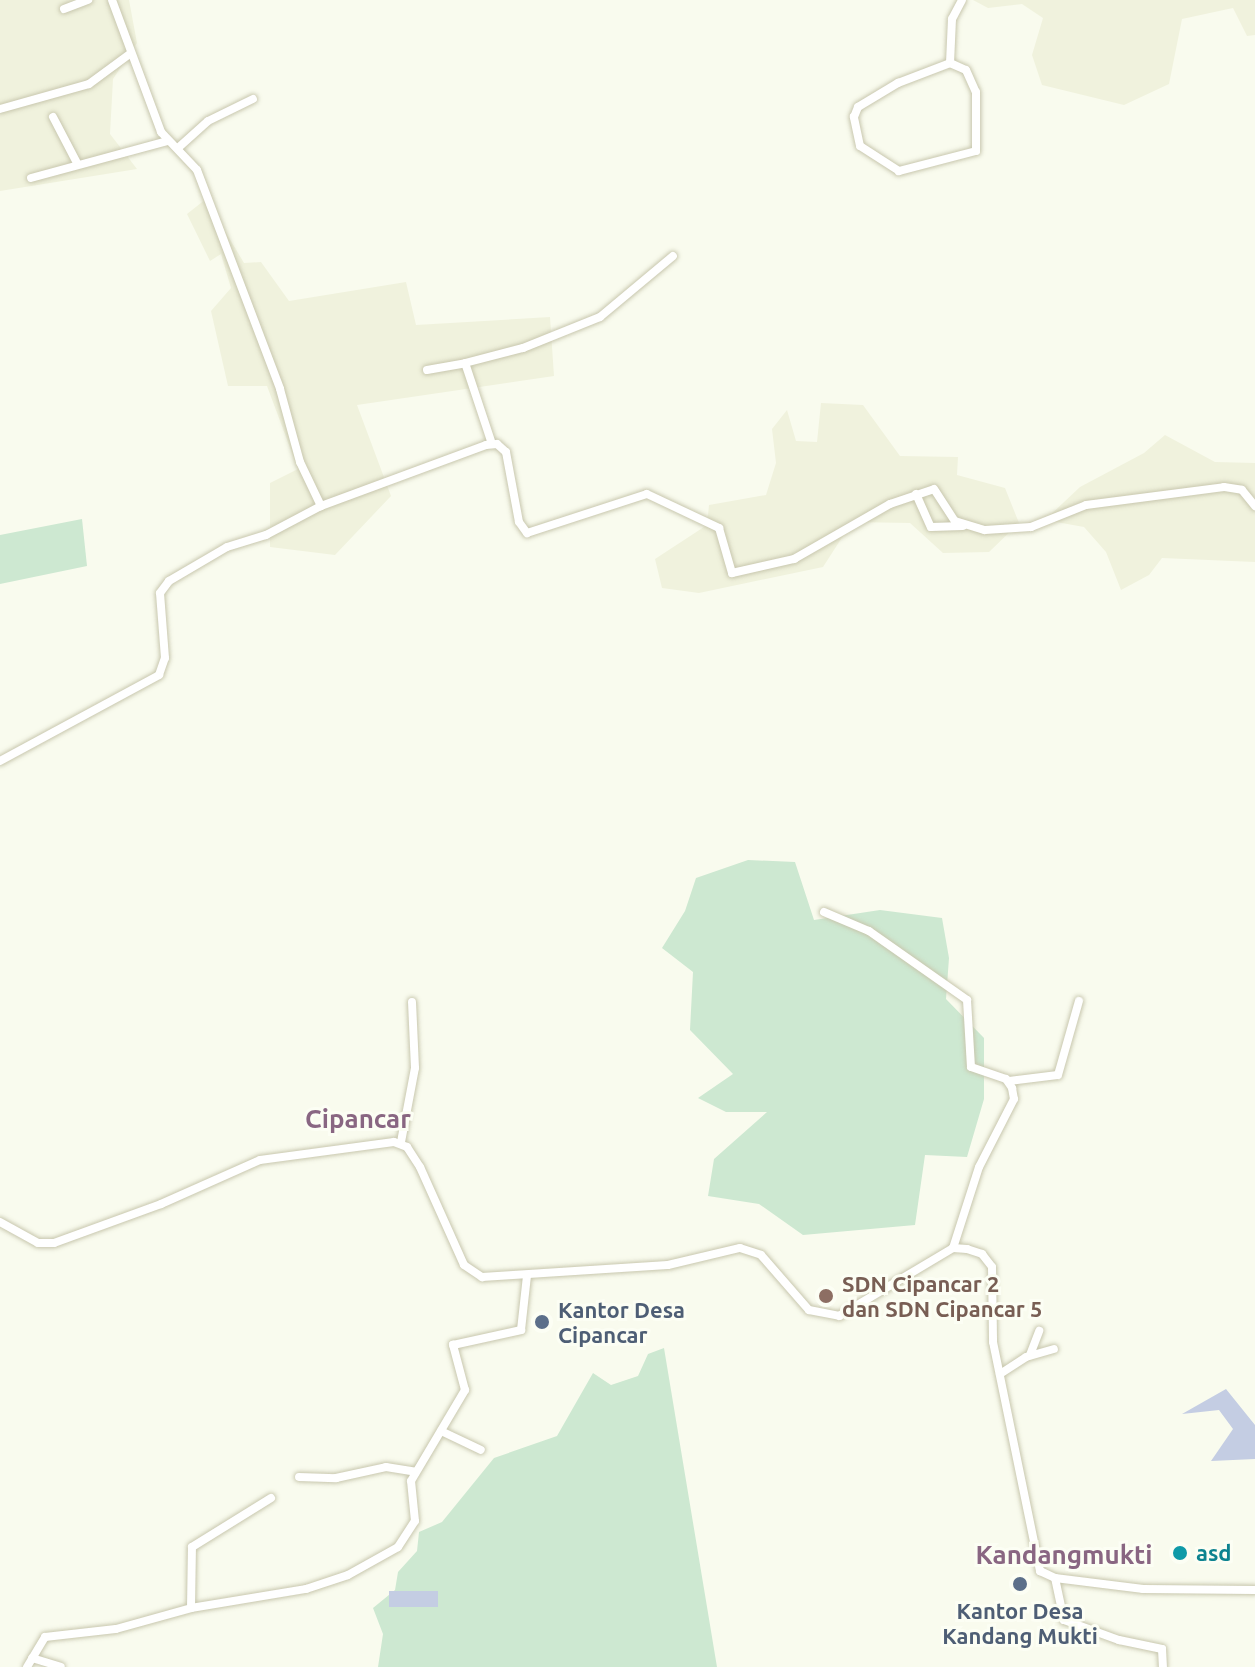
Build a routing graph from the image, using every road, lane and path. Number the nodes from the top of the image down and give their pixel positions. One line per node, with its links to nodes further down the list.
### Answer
1 (88, 0): 4 (street)
2 (112, 0): 5 (street)
3 (962, 0): 6 (street)
4 (64, 9)
5 (131, 53): 8 (street); 10 (street)
6 (950, 63): 6 (street)
7 (253, 99): 11 (street)
8 (0, 109)
9 (53, 117): 12 (street)
10 (167, 141): 11 (street); 12 (street)
11 (178, 148): 19 (street)
12 (77, 163): 13 (street)
13 (31, 178)
14 (673, 256): 15 (street)
15 (465, 363): 16 (street); 17 (street)
16 (427, 370)
17 (492, 444): 18 (street); 19 (street)
18 (916, 494): 21 (street); 21 (street)
19 (321, 506): 22 (street)
20 (1255, 506): 21 (street)
21 (963, 526)
22 (0, 761)
23 (824, 912): 26 (street)
24 (1079, 1001): 26 (street)
25 (412, 1002): 27 (street)
26 (1009, 1081): 29 (street)
27 (401, 1142): 28 (street); 30 (street)
28 (0, 1222)
29 (953, 1248): 30 (street); 34 (street)
30 (527, 1276): 35 (street)
31 (1039, 1331): 33 (street)
32 (1054, 1349): 33 (street)
33 (1030, 1355): 34 (street)
34 (1000, 1374): 40 (street)
35 (441, 1431): 36 (street); 37 (street)
36 (481, 1450)
37 (416, 1472): 38 (street); 42 (street)
38 (299, 1477)
39 (271, 1498): 42 (street)
40 (1055, 1578): 41 (street); 46 (street)
41 (1255, 1590)
42 (191, 1608): 43 (street)
43 (32, 1658): 44 (street); 45 (street)
44 (27, 1667)
45 (61, 1667)
46 (1163, 1667)

